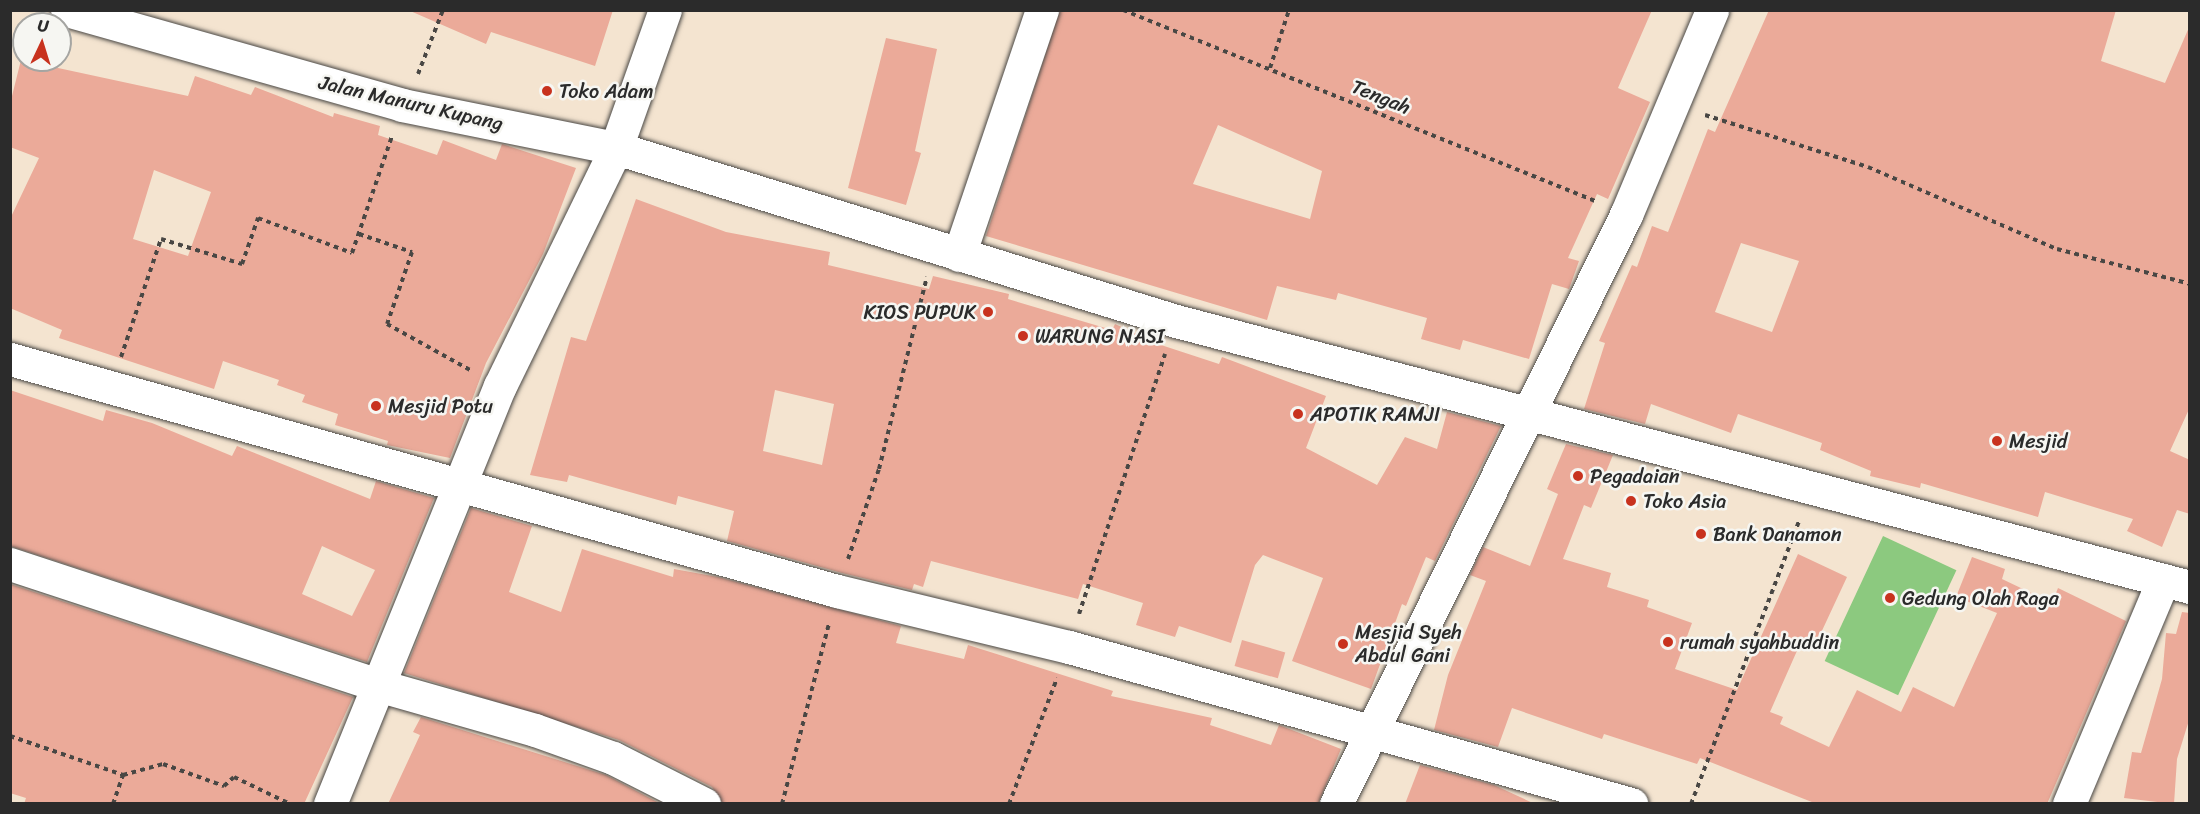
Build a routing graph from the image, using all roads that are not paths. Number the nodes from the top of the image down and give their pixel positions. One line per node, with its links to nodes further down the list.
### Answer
1 (67, 10): 5 (street, Jalan Manuru Kupang)
2 (665, 10): 5 (street)
3 (1042, 10): 6 (street)
4 (1712, 10): 8 (street)
5 (615, 148): 6 (street, Jalan Manuru Kupang); 9 (street)
6 (947, 251): 8 (street, Jalan Manuru Kupang)
7 (10, 359): 9 (street)
8 (1526, 410): 11 (street, Jalan Manuru Kupang); 13 (street)
9 (462, 485): 12 (street); 13 (street)
10 (10, 564): 12 (street)
11 (2176, 584): 18 (street)
12 (376, 685): 14 (street); 15 (street)
13 (1372, 732): 16 (street); 17 (street)
14 (330, 804)
15 (704, 804)
16 (1336, 804)
17 (1632, 804)
18 (2069, 804)

